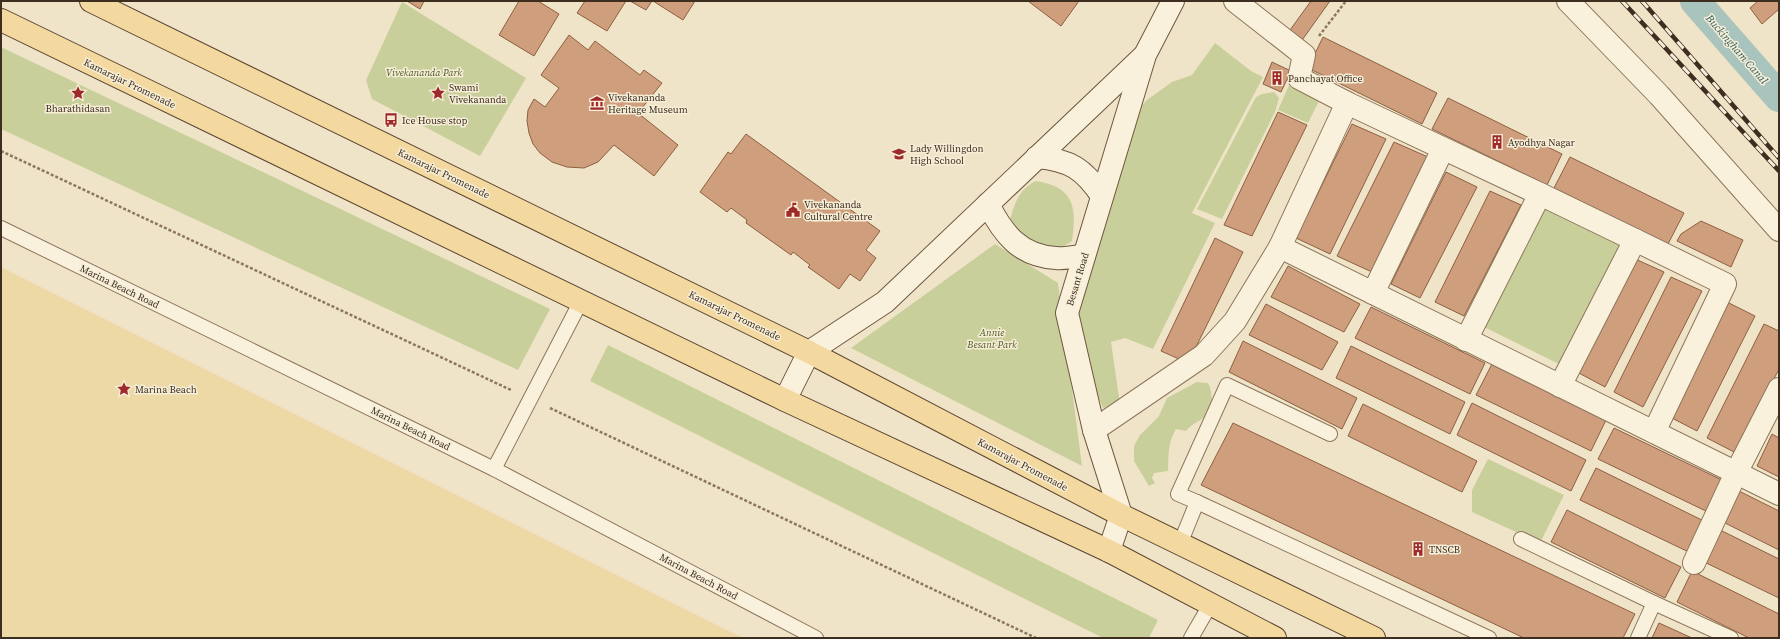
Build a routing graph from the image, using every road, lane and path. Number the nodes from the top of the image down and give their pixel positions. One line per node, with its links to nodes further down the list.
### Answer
1 (91, 1): 23 (main road, Kamarajar Promenade)
2 (1173, 1): 7 (street, Besant Road)
3 (1235, 1): 8 (street)
4 (1346, 1): 8 (path)
5 (1568, 1): 16 (street)
6 (1, 20): 21 (main road, Kamarajar Promenade)
7 (1145, 55): 11 (street, Besant Road); 13 (street, Besant Road)
8 (1304, 55): 9 (street)
9 (1347, 103): 10 (street); 18 (street)
10 (1443, 149): 12 (street); 20 (street)
11 (1037, 157): 13 (street); 14 (street, Besant Road)
12 (1540, 194): 17 (street); 22 (street)
13 (1102, 196): 19 (street, Besant Road)
14 (988, 204): 19 (street); 23 (street, Besant Road)
15 (1, 228): 30 (lane, Marina Beach Road)
16 (1779, 230)
17 (1635, 240): 24 (street); 28 (street)
18 (1280, 247): 20 (street); 27 (street)
19 (1084, 256): 27 (street, Besant Road)
20 (1373, 293): 22 (street)
21 (581, 301): 26 (main road, Kamarajar Promenade); 30 (lane)
22 (1466, 340): 24 (street)
23 (810, 352): 26 (street, Besant Road); 34 (main road, Kamarajar Promenade)
24 (1560, 386): 28 (street)
25 (1779, 389): 31 (street)
26 (784, 400): 37 (main road, Kamarajar Promenade)
27 (1094, 430): 34 (street, Besant Road)
28 (1654, 432): 31 (street)
29 (1330, 434): 33 (lane)
30 (494, 469): 41 (lane, Marina Beach Road)
31 (1736, 473): 32 (street); 38 (street)
32 (1779, 494)
33 (1197, 502): 36 (lane); 45 (lane)
34 (1121, 515): 36 (main road, Kamarajar Promenade); 37 (street)
35 (1520, 539): 39 (lane)
36 (1180, 544): 44 (main road, Kamarajar Promenade)
37 (1109, 551): 40 (main road, Kamarajar Promenade)
38 (1694, 563)
39 (1654, 603): 46 (lane); 47 (lane)
40 (1210, 605): 42 (lane); 43 (main road, Kamarajar Promenade)
41 (816, 638)
42 (1191, 638)
43 (1274, 638)
44 (1374, 638)
45 (1489, 638)
46 (1638, 638)
47 (1731, 638)

